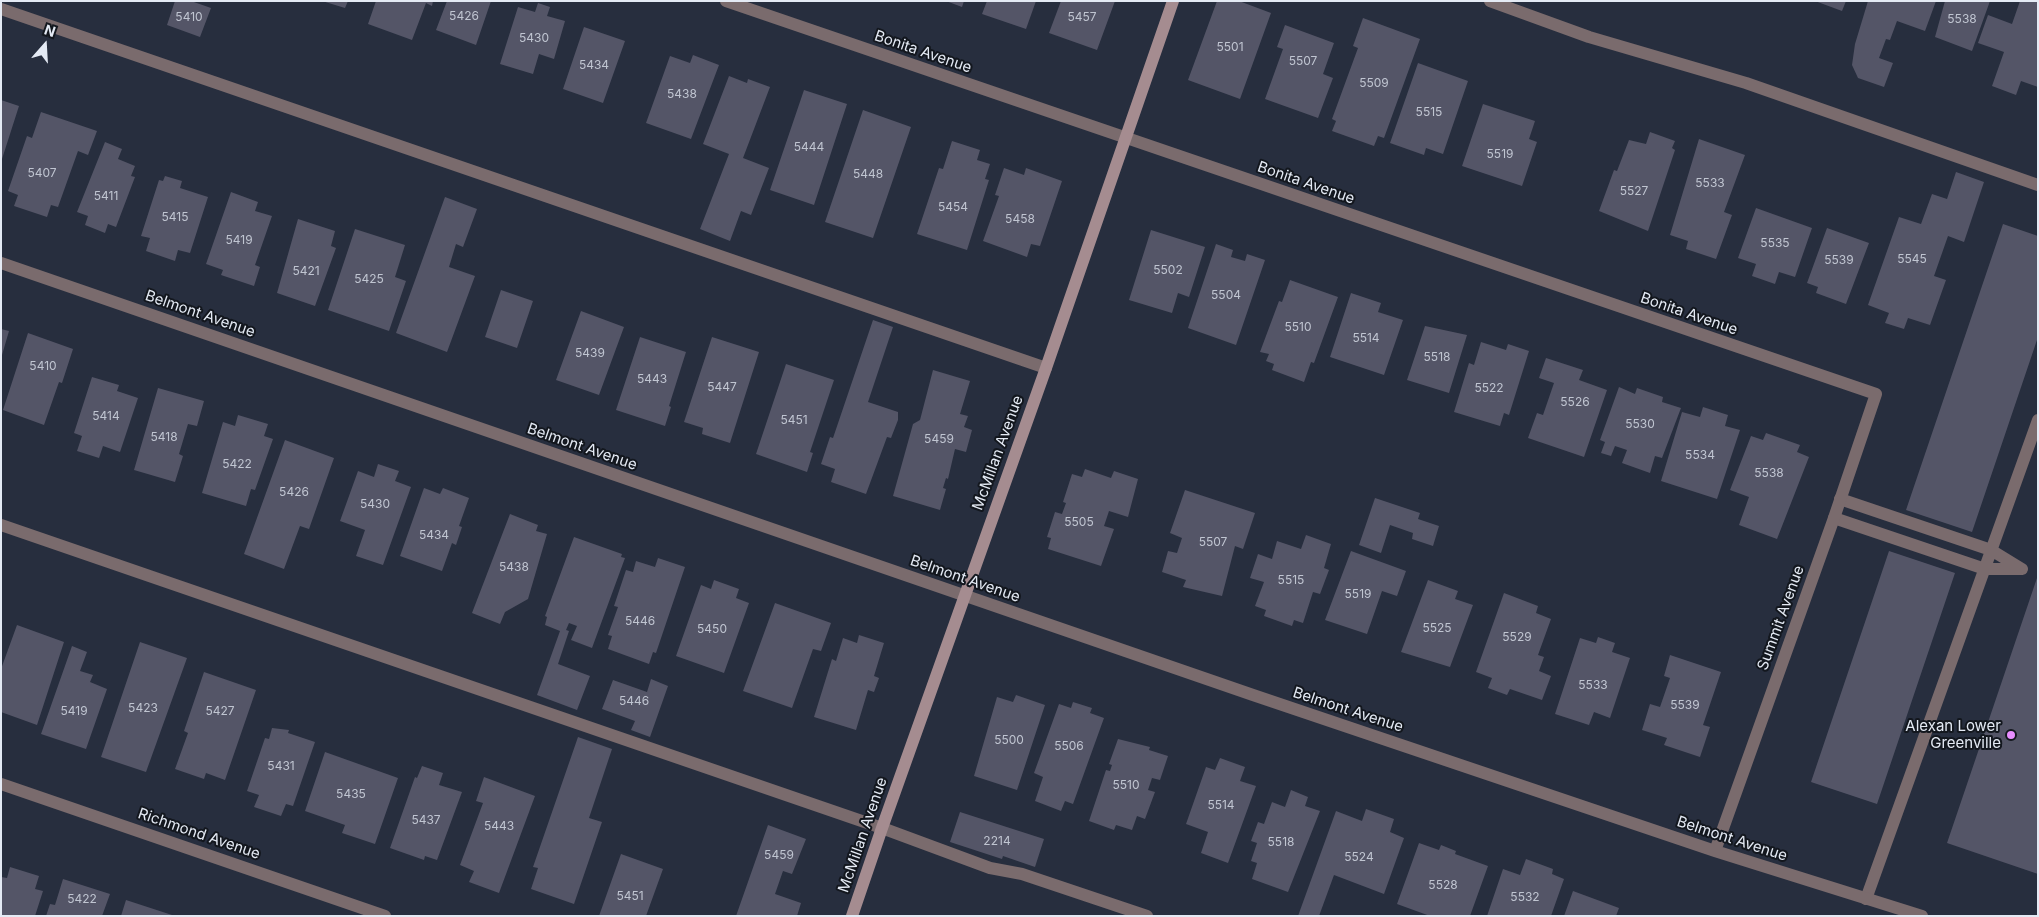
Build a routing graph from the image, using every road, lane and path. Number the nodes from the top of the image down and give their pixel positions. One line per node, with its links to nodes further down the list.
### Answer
1 (726, 1): 5 (street, Bonita Avenue)
2 (1173, 1): 5 (street, McMillan Avenue)
3 (1490, 1): 6 (street)
4 (1, 9): 8 (street)
5 (1126, 138): 8 (street, McMillan Avenue); 9 (street, Bonita Avenue)
6 (2038, 185)
7 (1, 263): 16 (street, Belmont Avenue)
8 (1046, 368): 16 (street, McMillan Avenue)
9 (1876, 394): 11 (street, Summit Avenue)
10 (2038, 420): 14 (street)
11 (1840, 499): 12 (street, Summit Avenue); 14 (street)
12 (1834, 518): 15 (street); 19 (street, Summit Avenue)
13 (1, 525): 18 (street)
14 (1991, 550): 15 (street); 15 (street)
15 (1985, 569): 20 (street)
16 (965, 596): 18 (street, McMillan Avenue); 19 (street, Belmont Avenue)
17 (1, 784): 21 (street, Richmond Avenue)
18 (882, 828): 22 (street, McMillan Avenue); 23 (street)
19 (1715, 851): 20 (street, Belmont Avenue)
20 (1866, 899): 24 (street, Belmont Avenue)
21 (386, 916)
22 (852, 916)
23 (1147, 916)
24 (1922, 916)

